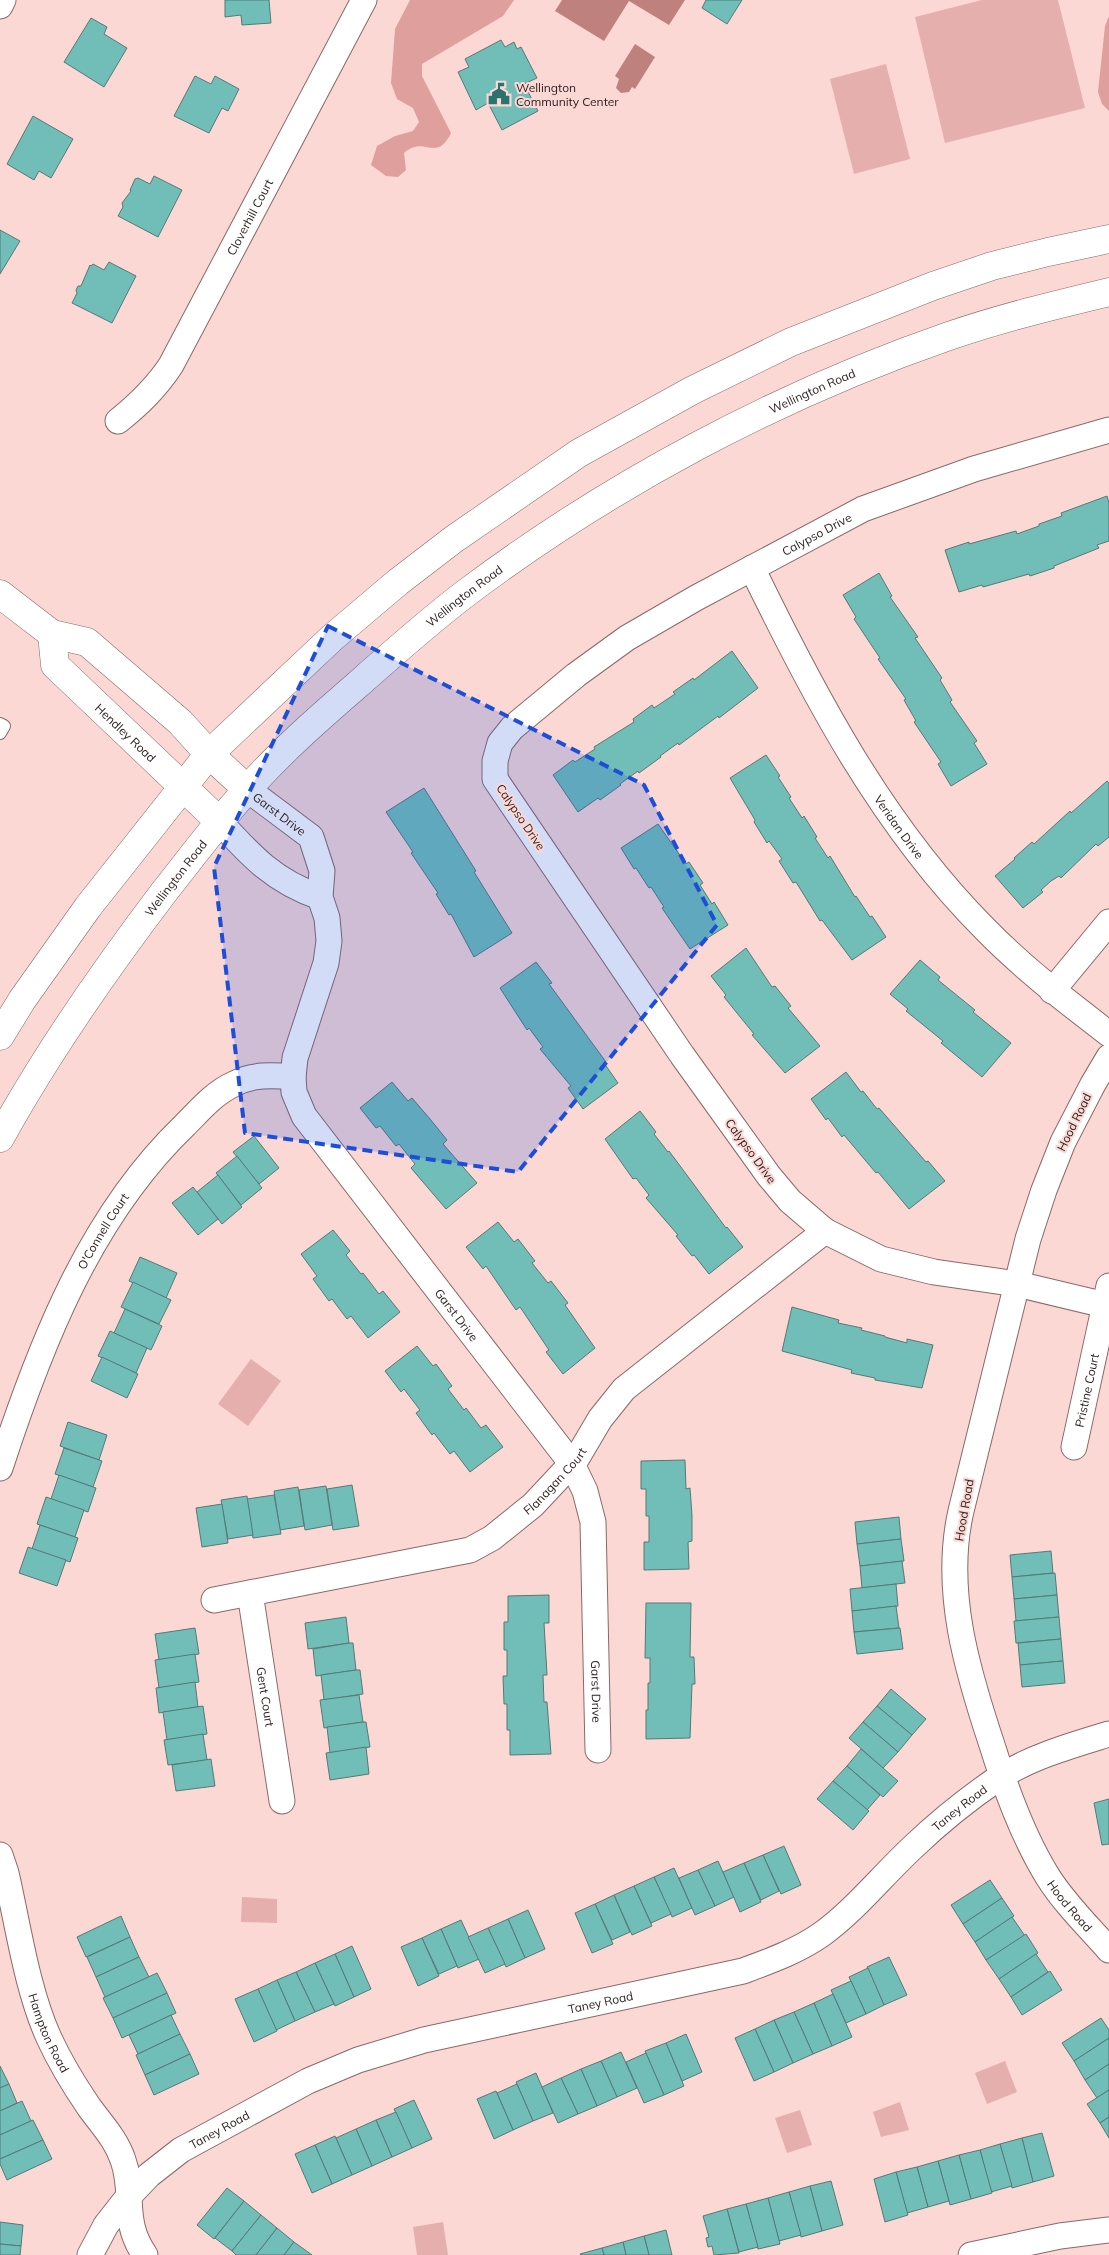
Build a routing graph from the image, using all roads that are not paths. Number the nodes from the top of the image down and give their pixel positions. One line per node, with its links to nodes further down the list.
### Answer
1 (3, 0): 3 (street)
2 (364, 0): 6 (street, Cloverhill Court)
3 (0, 6)
4 (1109, 239): 13 (main road)
5 (1109, 292): 15 (main road, Wellington Road)
6 (118, 421)
7 (1109, 430): 8 (street, Calypso Drive)
8 (752, 568): 19 (street, Veridan Drive); 25 (street, Calypso Drive)
9 (0, 594): 10 (main road)
10 (52, 634): 13 (main road); 14 (main road, Hendley Road)
11 (0, 724): 12 (lane)
12 (0, 733)
13 (209, 754): 14 (main road); 15 (main road)
14 (183, 786): 16 (main road, Hendley Road); 21 (main road)
15 (247, 789): 16 (main road, Wellington Road); 17 (street, Garst Drive)
16 (220, 822): 17 (street); 24 (main road, Wellington Road)
17 (320, 897): 23 (street, Garst Drive)
18 (1109, 922): 19 (street)
19 (1052, 990): 20 (street, Veridan Drive)
20 (1109, 1034)
21 (0, 1036)
22 (1109, 1057): 26 (street, Hood Road)
23 (293, 1077): 29 (street, Garst Drive); 30 (street, O'Connell Court)
24 (0, 1138)
25 (825, 1231): 26 (street, Calypso Drive); 29 (street, Flanagan Court)
26 (1017, 1284): 27 (street, Pristine Court); 35 (street, Hood Road)
27 (1107, 1296): 28 (street, Pristine Court)
28 (1074, 1447)
29 (572, 1464): 31 (street, Flanagan Court); 34 (street, Garst Drive)
30 (0, 1468)
31 (250, 1593): 32 (street, Flanagan Court); 36 (street, Gent Court)
32 (214, 1600)
33 (1109, 1734): 35 (street, Taney Road)
34 (598, 1750)
35 (1002, 1776): 38 (street, Hood Road); 39 (street, Taney Road)
36 (282, 1801)
37 (0, 1855): 39 (street, Hampton Road)
38 (1109, 1950)
39 (128, 2197): 41 (street, Taney Road); 42 (street, Hampton Road)
40 (1109, 2230): 43 (street)
41 (90, 2255)
42 (145, 2255)
43 (972, 2255)

